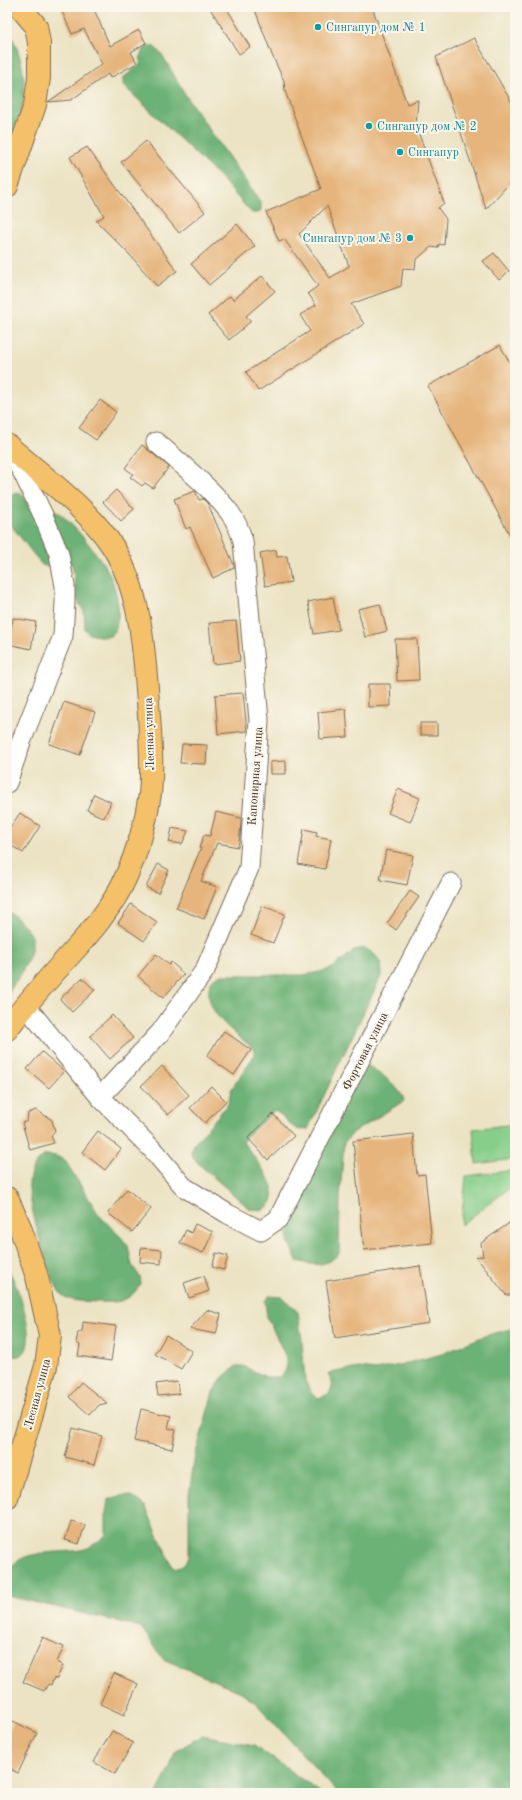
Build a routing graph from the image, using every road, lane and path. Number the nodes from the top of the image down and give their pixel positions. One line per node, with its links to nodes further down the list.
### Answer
1 (20, 7): 2 (main road)
2 (7, 186)
3 (156, 442): 9 (street, Капонирная улица)
4 (7, 446): 5 (street); 7 (main road, Лесная улица)
5 (7, 783)
6 (451, 883): 9 (street, Фортовая улица)
7 (25, 1005): 8 (main road, Лесная улица); 9 (street)
8 (7, 1029)
9 (100, 1097)
10 (7, 1198): 11 (main road, Лесная улица)
11 (7, 1498)

